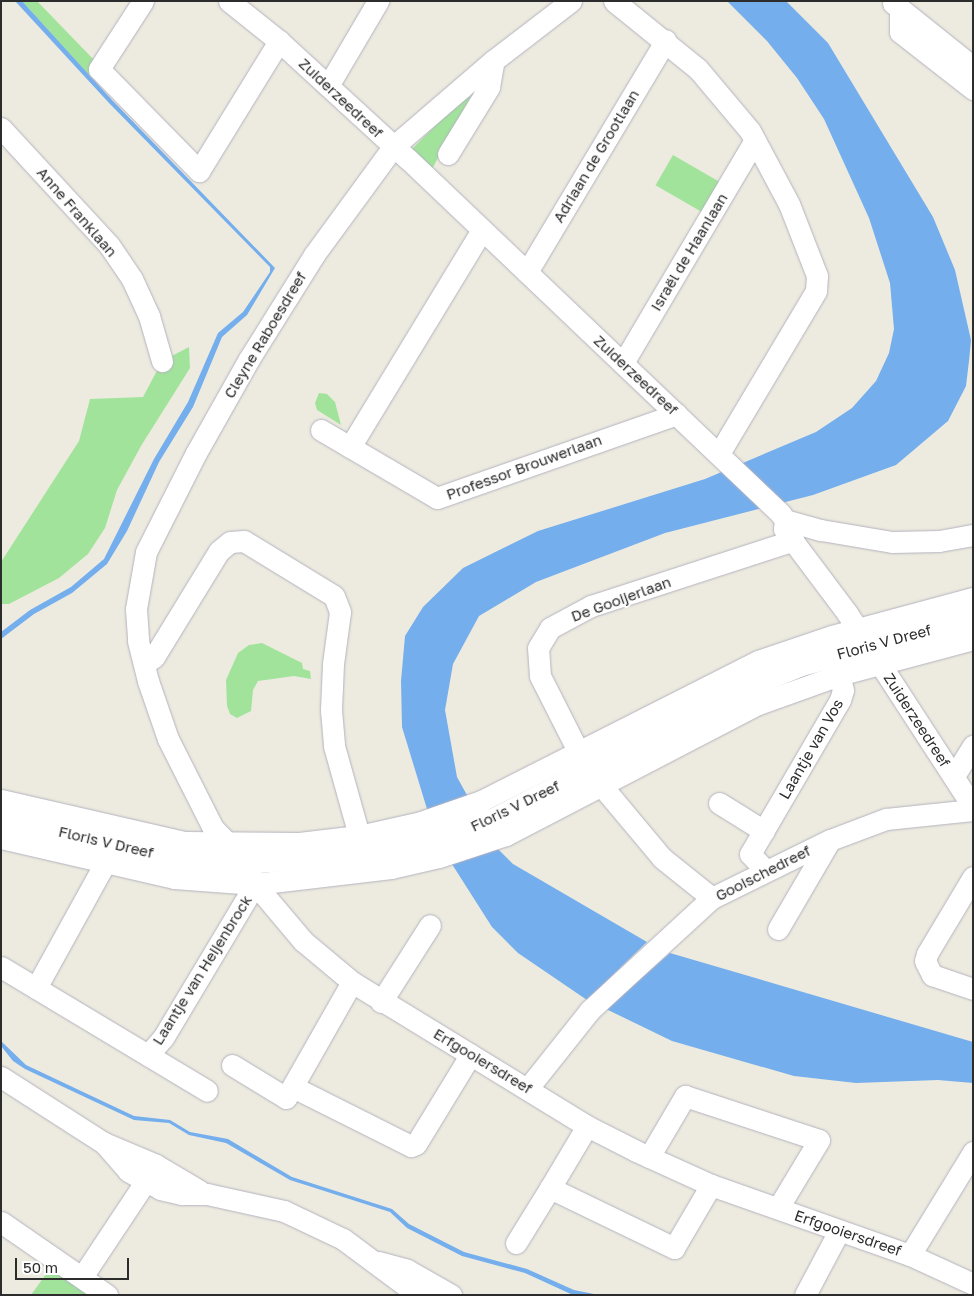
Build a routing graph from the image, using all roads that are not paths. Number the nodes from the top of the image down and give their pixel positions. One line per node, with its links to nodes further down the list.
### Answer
1 (143, 1): 8 (street)
2 (229, 1): 8 (street, Zuiderzeedreef)
3 (378, 1): 11 (street)
4 (571, 1): 9 (street, Cleyne Raboesdreef)
5 (614, 1): 7 (street)
6 (896, 5): 10 (street); 12 (street)
7 (666, 40): 14 (street); 18 (street, Adriaan de Grootlaan)
8 (279, 41): 11 (street, Zuiderzeedreef)
9 (494, 60): 15 (street, Cleyne Raboesdreef); 16 (street)
10 (973, 67)
11 (328, 86): 15 (street, Zuiderzeedreef)
12 (973, 89)
13 (1, 128): 19 (street, Anne Franklaan)
14 (756, 140): 20 (street, Israël de Haanlaan); 24 (street)
15 (393, 147): 17 (street, Zuiderzeedreef); 32 (street, Cleyne Raboesdreef)
16 (448, 154)
17 (482, 230): 18 (street, Zuiderzeedreef); 23 (street)
18 (527, 272): 20 (street, Zuiderzeedreef)
19 (162, 361)
20 (623, 363): 21 (street, Zuiderzeedreef)
21 (677, 414): 23 (street, Professor Brouwerlaan); 24 (street, Zuiderzeedreef)
22 (321, 430): 23 (street, Professor Brouwerlaan)
23 (350, 447)
24 (723, 458): 25 (street, Zuiderzeedreef)
25 (782, 516): 26 (street); 27 (street, Zuiderzeedreef)
26 (973, 535)
27 (794, 540): 30 (street, Zuiderzeedreef); 36 (street, De Gooijerlaan)
28 (973, 598): 30 (street, Floris V Dreef)
29 (973, 618): 30 (street, Floris V Dreef)
30 (862, 638): 33 (street, Zuiderzeedreef); 36 (street, Floris V Dreef); 42 (street, Floris V Dreef)
31 (973, 639): 33 (street, Floris V Dreef)
32 (144, 664): 48 (street, Erfgooiersdreef); 49 (street)
33 (880, 664): 34 (street, Laantje van Vos); 37 (street, Zuiderzeedreef)
34 (839, 675): 38 (street, Floris V Dreef); 44 (street, Laantje van Vos)
35 (973, 745): 37 (street)
36 (578, 751): 42 (street, Floris V Dreef)
37 (954, 776): 41 (street, Zuiderzeedreef)
38 (601, 785): 46 (street, Floris V Dreef); 55 (street)
39 (1, 800): 48 (street, Floris V Dreef)
40 (719, 803): 44 (street)
41 (973, 808): 47 (street, Gooischedreef)
42 (487, 810): 46 (street, Floris V Dreef)
43 (1, 818): 51 (street, Floris V Dreef)
44 (764, 831): 52 (street, Laantje van Vos)
45 (1, 838): 50 (street, Floris V Dreef)
46 (430, 840): 49 (street, Floris V Dreef); 54 (street, Floris V Dreef)
47 (830, 840): 52 (street, Gooischedreef); 57 (street)
48 (228, 843): 49 (street, Floris V Dreef); 51 (street, Erfgooiersdreef)
49 (362, 846): 51 (street, Floris V Dreef)
50 (104, 864): 54 (street, Floris V Dreef); 60 (street)
51 (243, 864): 54 (street, Erfgooiersdreef)
52 (765, 870): 55 (street, Gooischedreef)
53 (973, 877): 61 (street)
54 (255, 884): 59 (street, Erfgooiersdreef); 64 (street, Laantje van Heijenbrock)
55 (712, 898): 68 (street, Gooischedreef)
56 (430, 925): 62 (street)
57 (778, 929)
58 (1, 967): 60 (street, Laantje van Heijenbrock)
59 (352, 982): 62 (street, Erfgooiersdreef); 67 (street)
60 (36, 988): 64 (street, Laantje van Heijenbrock)
61 (973, 989)
62 (381, 1002): 63 (street, Erfgooiersdreef)
63 (471, 1054): 67 (street); 68 (street, Erfgooiersdreef)
64 (148, 1055): 69 (street, Laantje van Heijenbrock)
65 (232, 1065): 67 (street)
66 (1, 1077): 73 (street)
67 (293, 1087)
68 (528, 1088): 70 (street, Erfgooiersdreef)
69 (207, 1091)
70 (587, 1126): 72 (street, Erfgooiersdreef); 75 (street)
71 (973, 1152): 80 (street)
72 (649, 1157): 74 (street, Erfgooiersdreef); 76 (street)
73 (150, 1174): 81 (street); 83 (street)
74 (711, 1185): 75 (street); 76 (street, Erfgooiersdreef)
75 (550, 1188): 79 (street)
76 (778, 1208): 78 (street, Erfgooiersdreef)
77 (1, 1222): 81 (street)
78 (839, 1231): 80 (street, Erfgooiersdreef); 85 (street)
79 (516, 1244)
80 (910, 1255): 82 (street, Erfgooiersdreef)
81 (82, 1277): 84 (street)
82 (969, 1287)
83 (434, 1293)
84 (107, 1295)
85 (805, 1295)

